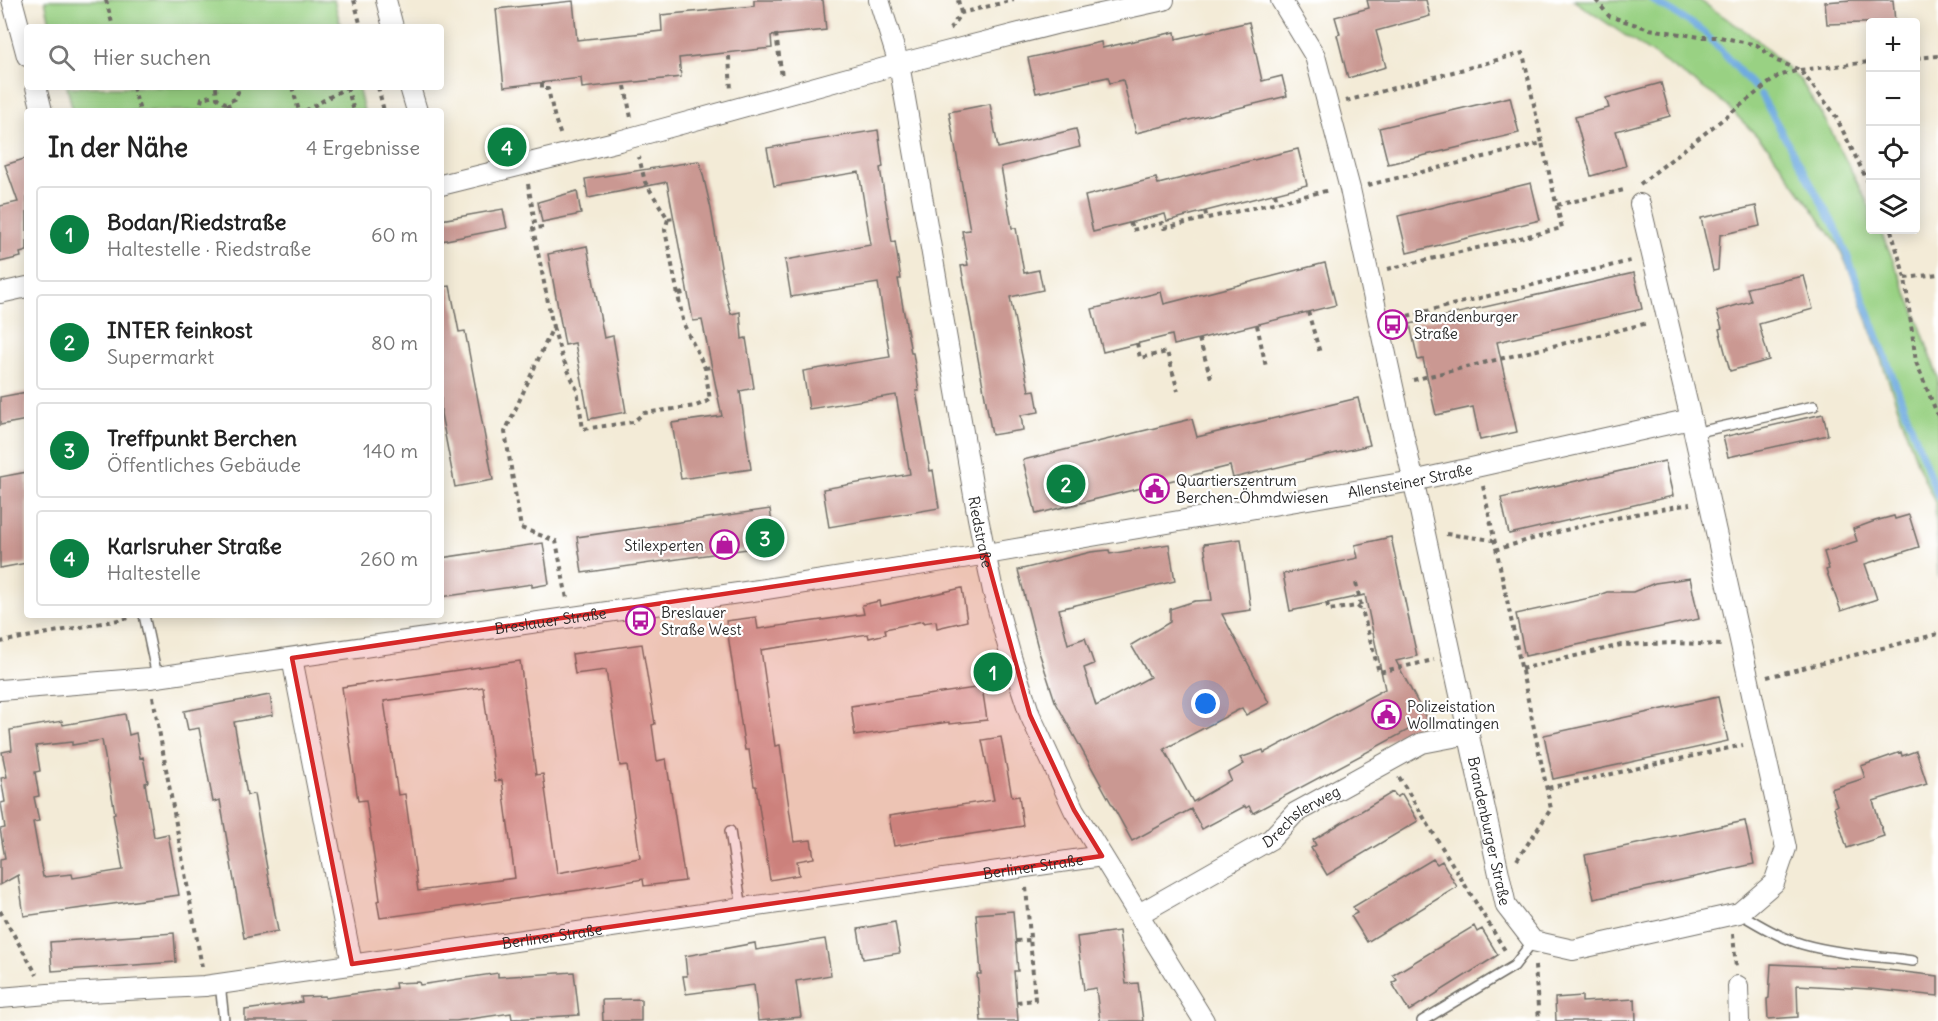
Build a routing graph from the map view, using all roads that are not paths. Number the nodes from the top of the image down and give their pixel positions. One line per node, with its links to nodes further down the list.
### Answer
1 (12, 0): 7 (street)
2 (386, 0): 6 (street)
3 (879, 0): 8 (street, Riedstraße)
4 (1164, 0): 8 (street)
5 (1281, 0): 19 (street, Brandenburger Straße)
6 (392, 24)
7 (24, 45)
8 (899, 64): 13 (street); 20 (street, Riedstraße)
9 (37, 90): 11 (street)
10 (411, 90): 12 (street)
11 (41, 108)
12 (416, 108)
13 (444, 184)
14 (1638, 196): 18 (street)
15 (24, 288): 16 (street)
16 (0, 293)
17 (1815, 406): 18 (lane)
18 (1693, 426): 19 (street, Allensteiner Straße); 30 (street)
19 (1413, 481): 20 (street, Allensteiner Straße); 25 (street, Brandenburger Straße)
20 (986, 555): 22 (street, Breslauer Straße); 27 (street, Riedstraße)
21 (144, 618): 23 (lane)
22 (292, 658): 23 (street, Breslauer Straße); 33 (street)
23 (154, 677): 24 (street, Breslauer Straße)
24 (0, 690)
25 (1468, 734): 29 (street, Drechslerweg); 31 (street, Brandenburger Straße)
26 (730, 831): 28 (lane)
27 (1102, 856): 28 (street, Berliner Straße); 29 (street, Riedstraße)
28 (742, 909): 33 (street, Berliner Straße)
29 (1139, 914): 38 (street, Riedstraße)
30 (1735, 914): 31 (street); 32 (lane)
31 (1533, 941): 39 (lane)
32 (1913, 961)
33 (351, 964): 34 (street, Berliner Straße)
34 (212, 984): 36 (street, Berliner Straße); 37 (lane)
35 (1738, 986): 40 (street)
36 (0, 998)
37 (224, 1021)
38 (1204, 1021)
39 (1422, 1021)
40 (1739, 1021)

